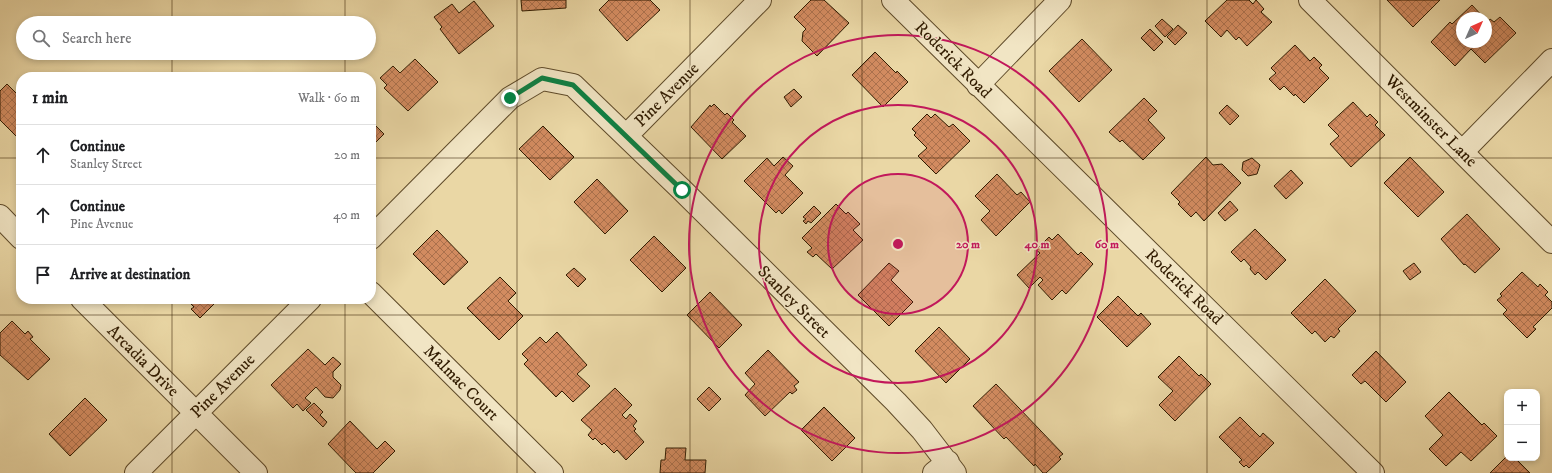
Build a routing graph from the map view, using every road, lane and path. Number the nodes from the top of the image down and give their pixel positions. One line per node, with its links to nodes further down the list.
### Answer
1 (760, 0): 7 (street, Pine Avenue)
2 (893, 0): 6 (street, Roderick Road)
3 (1060, 0): 6 (street)
4 (1310, 0): 8 (street, Westminster Lane)
5 (1552, 60): 8 (street)
6 (978, 85): 21 (street, Roderick Road)
7 (626, 136): 11 (street, Pine Avenue); 17 (street, Stanley Street)
8 (1462, 152): 12 (street, Westminster Lane)
9 (0, 216): 10 (street)
10 (16, 233)
11 (376, 233)
12 (1552, 242)
13 (376, 298): 20 (street, Malmac Court)
14 (87, 304): 16 (street, Arcadia Drive)
15 (305, 304): 16 (street, Pine Avenue)
16 (196, 413): 18 (street, Pine Avenue); 19 (street, Arcadia Drive)
17 (946, 469)
18 (136, 473)
19 (256, 473)
20 (552, 473)
21 (1373, 473)

